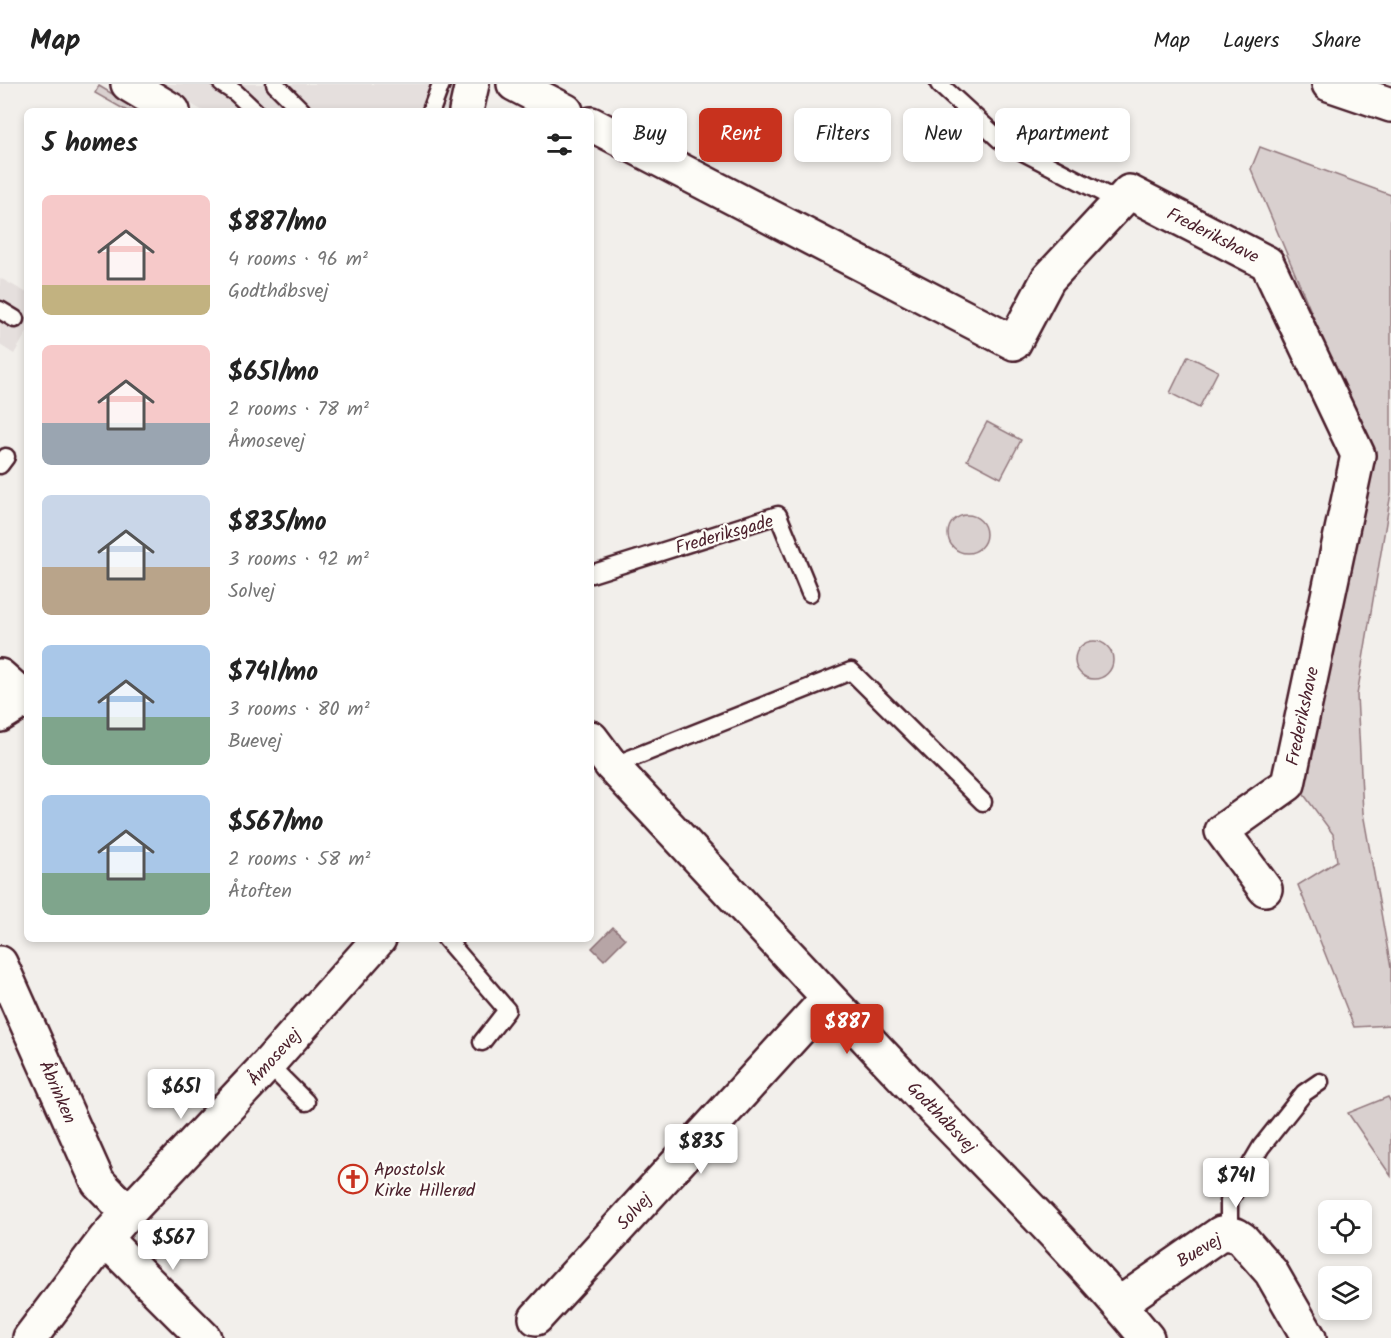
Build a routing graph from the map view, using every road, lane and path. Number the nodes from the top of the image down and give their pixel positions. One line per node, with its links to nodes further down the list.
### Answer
1 (128, 84): 10 (street)
2 (222, 84): 11 (lane)
3 (275, 84): 12 (lane)
4 (441, 84): 13 (lane)
5 (472, 84): 14 (street)
6 (514, 84): 15 (street)
7 (939, 84): 17 (lane)
8 (1329, 84): 9 (street)
9 (1391, 105)
10 (168, 108)
11 (252, 108)
12 (299, 108)
13 (431, 108)
14 (467, 108)
15 (560, 108)
16 (594, 126): 17 (street)
17 (1120, 202): 27 (street, Frederikshave)
18 (0, 310): 19 (lane)
19 (15, 319)
20 (594, 573): 21 (lane, Frederiksgade)
21 (810, 593)
22 (0, 676): 23 (street)
23 (18, 704)
24 (594, 742): 25 (street, Godthåbsvej)
25 (612, 766): 26 (lane); 31 (street, Godthåbsvej)
26 (983, 802)
27 (1265, 889)
28 (376, 942): 33 (street, Åmosevej)
29 (449, 942): 32 (lane)
30 (0, 963): 36 (street, Åbrinken)
31 (828, 998): 39 (street, Godthåbsvej); 40 (street, Solvej)
32 (482, 1042)
33 (268, 1064): 35 (lane); 36 (street, Åmosevej)
34 (1320, 1082): 37 (lane)
35 (306, 1102)
36 (128, 1213): 38 (street, Åmosevej)
37 (1228, 1233): 39 (street, Buevej); 44 (street, Buevej)
38 (105, 1239): 41 (street, Åmosevej); 42 (street)
39 (1119, 1304): 43 (street, Godthåbsvej)
40 (536, 1318)
41 (30, 1338)
42 (204, 1338)
43 (1147, 1338)
44 (1309, 1338)

